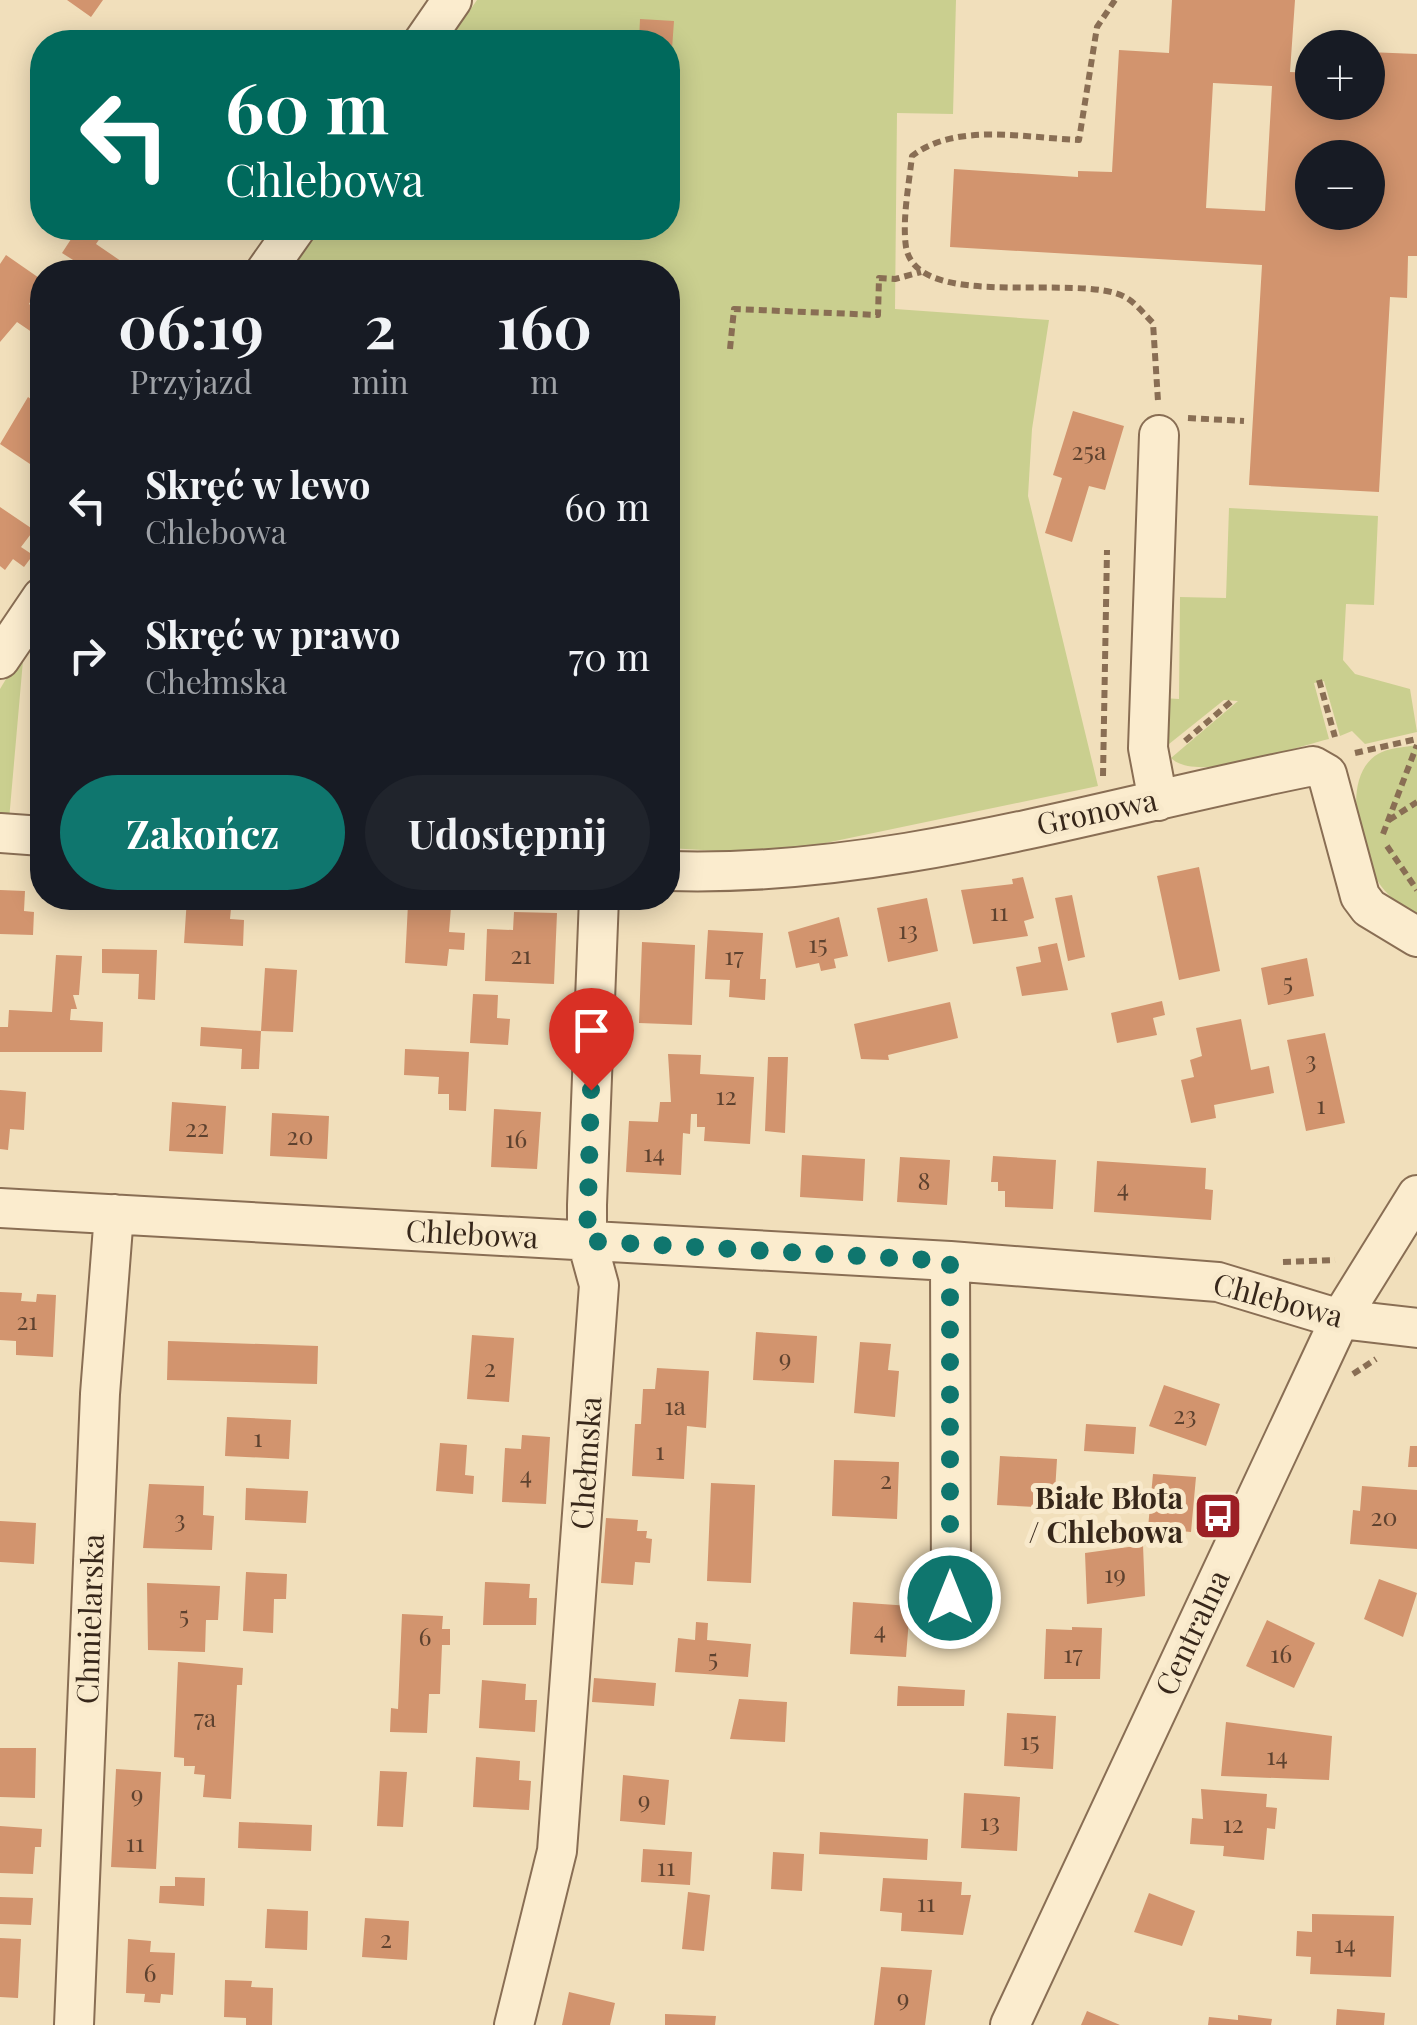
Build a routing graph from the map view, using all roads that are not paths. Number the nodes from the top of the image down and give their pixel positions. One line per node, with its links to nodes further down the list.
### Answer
1 (452, 0): 2 (street)
2 (431, 30)
3 (1166, 421): 6 (street)
4 (30, 615): 5 (street)
5 (0, 659)
6 (1158, 801): 9 (street, Gronowa); 11 (street, Gronowa)
7 (0, 833): 8 (street)
8 (30, 835)
9 (680, 871)
10 (599, 910): 15 (street, Chełmska)
11 (1417, 937)
12 (1417, 1195): 17 (street, Centralna)
13 (0, 1208): 14 (street, Chlebowa)
14 (114, 1214): 15 (street, Chlebowa); 20 (street, Chmielarska)
15 (587, 1241): 16 (street, Chlebowa); 21 (street, Chełmska)
16 (950, 1261): 17 (street, Chlebowa); 19 (street)
17 (1340, 1319): 18 (street, Chlebowa); 22 (street, Centralna)
18 (1417, 1328)
19 (950, 1598)
20 (74, 2025)
21 (514, 2025)
22 (1010, 2025)

